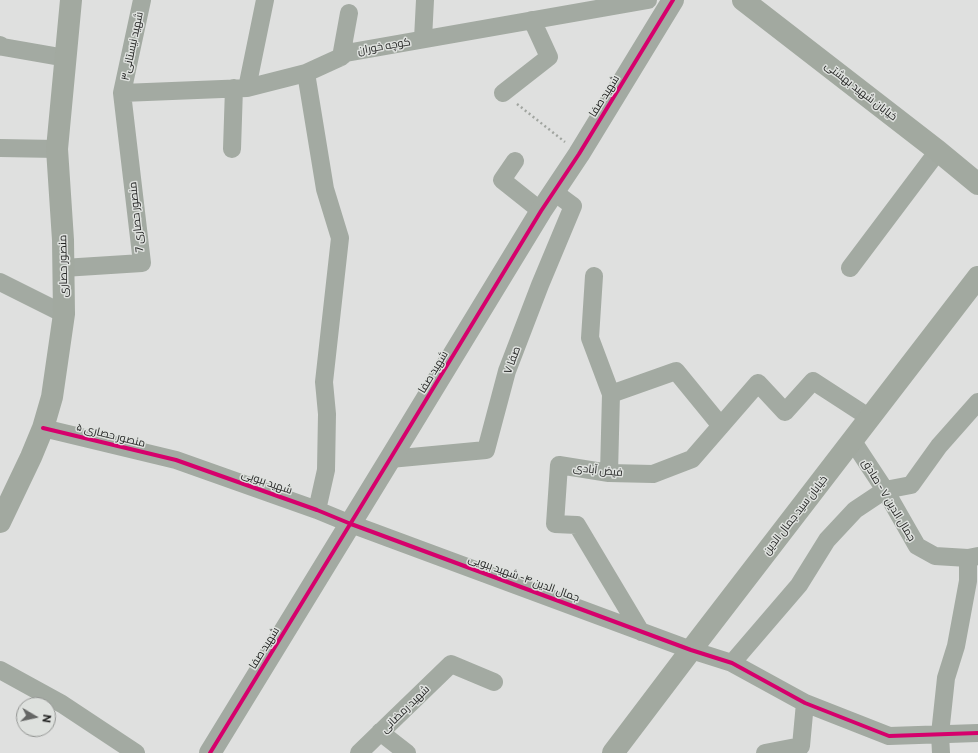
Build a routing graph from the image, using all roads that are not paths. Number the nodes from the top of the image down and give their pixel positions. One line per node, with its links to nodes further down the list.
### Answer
1 (71, 0): 13 (main road, منصور حصاری)
2 (142, 0): 16 (street, شهید نیستانی۳)
3 (265, 0): 15 (street)
4 (425, 0): 10 (street)
5 (648, 0): 9 (street, کوچه خوران)
6 (673, 0): 24 (street, شهید صفا)
7 (751, 3): 21 (main road, خیابان شهید بهشتی)
8 (349, 13): 12 (street)
9 (532, 20): 10 (street, کوچه خوران); 17 (street)
10 (423, 39): 12 (street, کوچه خوران)
11 (0, 45): 13 (street)
12 (341, 57): 14 (street, کوچه خوران)
13 (66, 58): 19 (main road, منصور حصاری)
14 (306, 73): 15 (street, کوچه خوران); 42 (street)
15 (241, 88): 16 (street, کوچه خوران); 20 (street)
16 (122, 93): 26 (street, منصور حصاری 7)
17 (503, 93)
18 (0, 148): 19 (street)
19 (57, 149): 26 (main road, منصور حصاری)
20 (232, 149)
21 (938, 151): 23 (main road, خیابان شهید بهشتی); 27 (street)
22 (516, 161): 25 (street)
23 (978, 184)
24 (554, 192): 25 (street, شهید صفا); 39 (street, صفا ۷)
25 (541, 211): 39 (street, شهید صفا)
26 (63, 268): 31 (main road, منصور حصاری)
27 (850, 268)
28 (594, 276): 32 (street)
29 (978, 277): 34 (main road, خیابان سید جمال الدین)
30 (0, 282): 31 (street)
31 (64, 314): 36 (main road, منصور حصاری)
32 (611, 394): 35 (street); 40 (street)
33 (978, 402): 41 (street)
34 (870, 418): 35 (street, فیض آبادی); 37 (main road, خیابان سید جمال الدین)
35 (721, 426): 40 (street, فیض آبادی)
36 (43, 428): 38 (street, منصور حصاری ۵); 43 (main road, منصور حصاری)
37 (852, 440): 41 (street, جمال الدین ۷ - صادق); 47 (main road, خیابان سید جمال الدین)
38 (176, 460): 42 (street, شهید ببویی)
39 (390, 460): 44 (street, شهید صفا)
40 (609, 473): 46 (street, فیض آبادی)
41 (885, 490): 45 (street, جمال الدین ۷ - صادق); 48 (street)
42 (317, 510): 44 (street, شهید ببویی)
43 (0, 522)
44 (351, 524): 46 (street, جمال الدین ۴- شهید ببویی); 56 (street, شهید صفا)
45 (973, 557): 54 (street)
46 (641, 632): 47 (street, جمال الدین ۴- شهید ببویی)
47 (691, 650): 48 (street, جمال الدین ۴- شهید ببویی); 59 (main road, خیابان سید جمال الدین)
48 (732, 663): 51 (street, جمال الدین ۴- شهید ببویی)
49 (0, 670): 55 (street)
50 (494, 682): 52 (street, شهید رمضانی)
51 (805, 703): 54 (street, جمال الدین ۴- شهید ببویی); 60 (street)
52 (380, 732): 57 (street, شهید رمضانی); 58 (street)
53 (978, 733): 54 (street, جمال الدین ۴- شهید ببویی)
54 (940, 734): 61 (street)
55 (136, 753)
56 (210, 753)
57 (359, 753)
58 (407, 753)
59 (613, 753)
60 (765, 753)
61 (941, 753)

